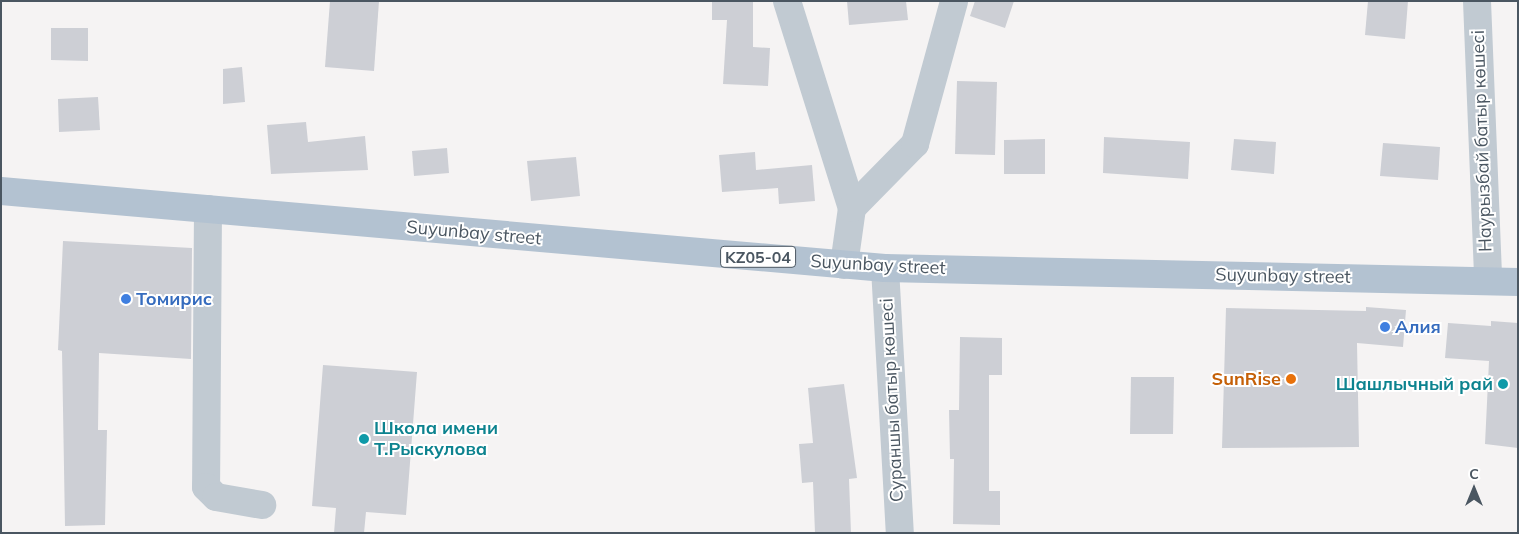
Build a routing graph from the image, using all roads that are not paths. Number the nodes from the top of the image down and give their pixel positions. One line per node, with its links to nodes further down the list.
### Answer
1 (787, 1): 5 (street)
2 (954, 1): 5 (street)
3 (1477, 1): 9 (street, Наурызбай батыр көшесі)
4 (1, 191): 6 (main road, Suyunbay street / KZ05-04)
5 (852, 208): 7 (street)
6 (208, 210): 7 (main road, Suyunbay street / KZ05-04); 11 (street)
7 (844, 265): 8 (main road, Suyunbay street / KZ05-04)
8 (885, 268): 9 (main road, Suyunbay street / KZ05-04); 12 (street, Сураншы батыр көшесі)
9 (1488, 280): 10 (main road, Suyunbay street / KZ05-04)
10 (1518, 282)
11 (262, 505)
12 (900, 533)

